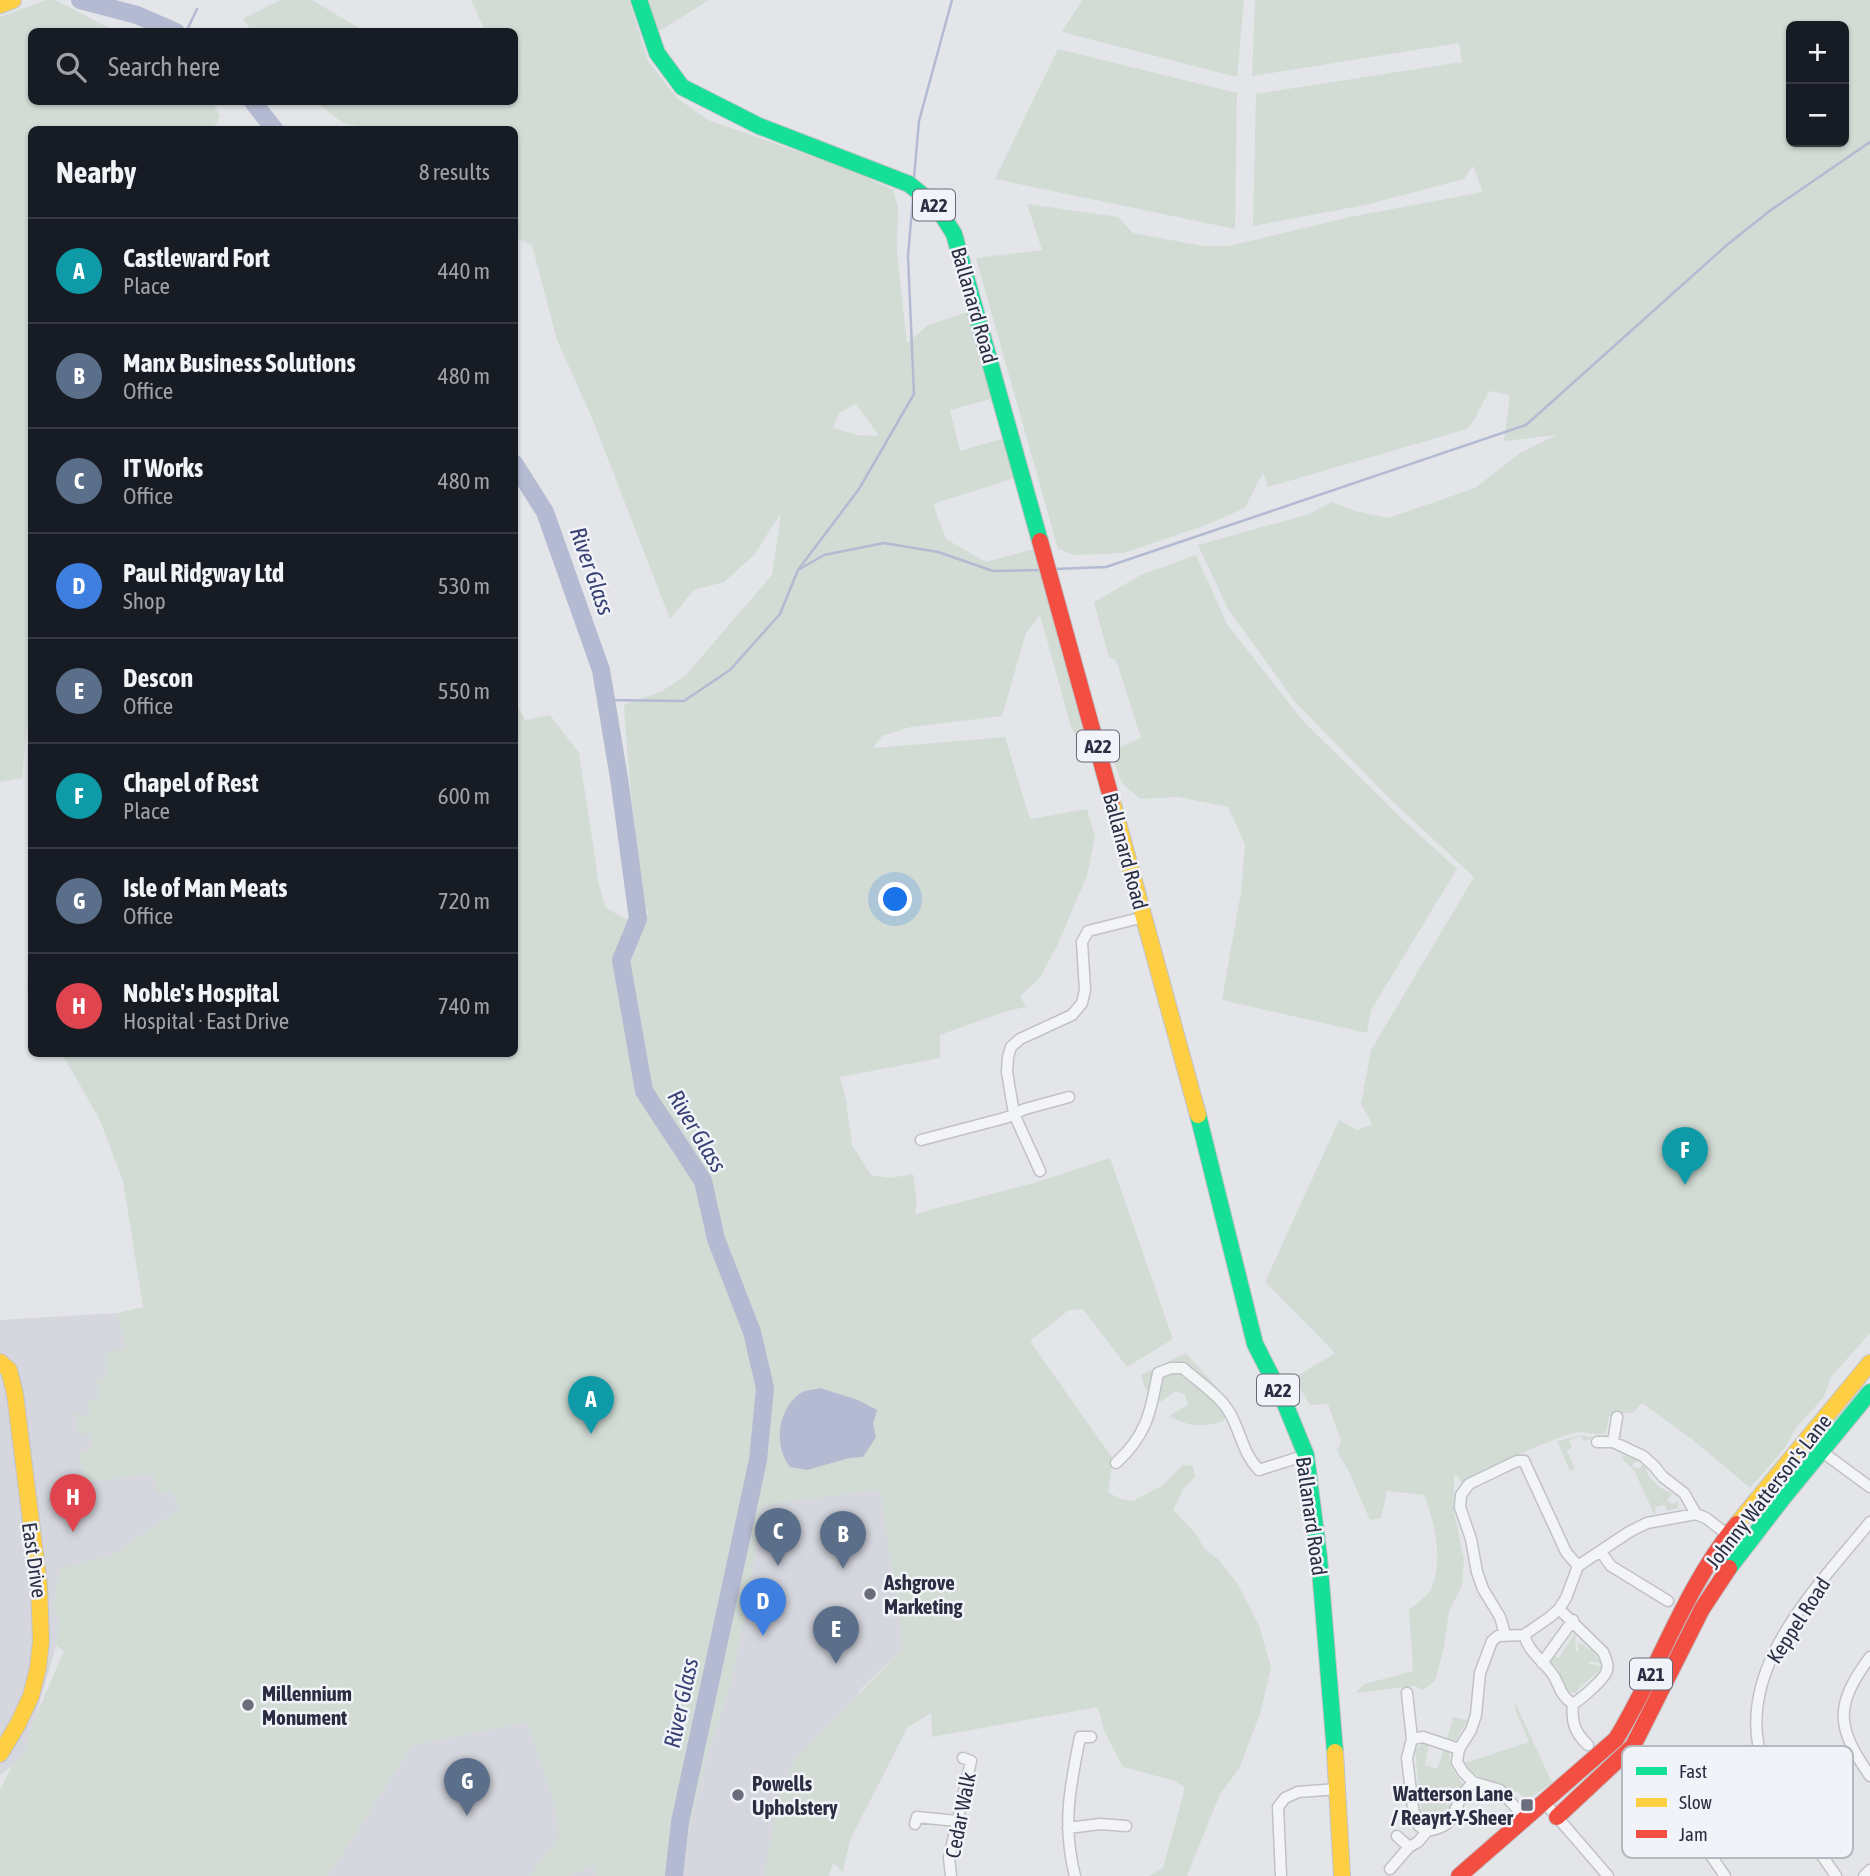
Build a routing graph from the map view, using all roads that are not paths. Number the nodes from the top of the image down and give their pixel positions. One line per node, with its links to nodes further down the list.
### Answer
1 (13, 0): 3 (main road)
2 (639, 0): 4 (main road, Ballanard Road / A22)
3 (0, 5)
4 (1144, 916): 6 (street); 17 (main road, Ballanard Road / A22)
5 (1069, 1097): 6 (street)
6 (1014, 1114): 7 (street); 8 (street)
7 (921, 1140)
8 (1040, 1171)
9 (0, 1362): 43 (main road, East Drive)
10 (1870, 1363): 13 (main road, Johnny Watterson's Lane / A21)
11 (1870, 1392): 16 (main road)
12 (1617, 1417): 15 (street)
13 (1806, 1440): 16 (street); 23 (main road, Johnny Watterson's Lane / A21)
14 (1597, 1442): 15 (street)
15 (1613, 1442): 20 (street)
16 (1822, 1452): 19 (street); 38 (main road)
17 (1307, 1455): 18 (street); 48 (main road, Ballanard Road / A22)
18 (1116, 1463)
19 (1870, 1487)
20 (1696, 1514): 23 (street); 24 (street)
21 (1870, 1522): 22 (street, Keppel Road)
22 (1866, 1534): 39 (street, Keppel Road)
23 (1728, 1535): 51 (main road, Johnny Watterson's Lane / A21)
24 (1601, 1552): 25 (street); 26 (street)
25 (1578, 1566): 27 (street); 29 (street)
26 (1668, 1601)
27 (1559, 1609): 28 (street); 30 (street)
28 (1573, 1620): 32 (street); 34 (street)
29 (1505, 1634): 30 (street); 41 (street)
30 (1524, 1635): 32 (street)
31 (1870, 1657): 40 (street)
32 (1542, 1663): 34 (street)
33 (1407, 1693): 36 (street)
34 (1573, 1704): 37 (street)
35 (1091, 1737): 57 (street)
36 (1412, 1739): 41 (street); 50 (street)
37 (1586, 1740)
38 (1633, 1746)
39 (1758, 1746)
40 (1850, 1746)
41 (1459, 1749): 47 (street)
42 (1853, 1751): 46 (street)
43 (0, 1754)
44 (1622, 1756): 53 (main road)
45 (963, 1758): 55 (street, Cedar Walk)
46 (1870, 1776)
47 (1474, 1782): 54 (street); 58 (street)
48 (1338, 1789): 67 (street); 68 (main road, Ballanard Road / A22)
49 (1398, 1796): 50 (street)
50 (1412, 1796): 58 (street)
51 (1545, 1803): 53 (street); 54 (main road, Johnny Watterson's Lane / A21)
52 (917, 1817): 55 (street)
53 (1557, 1817): 70 (street)
54 (1526, 1819): 69 (main road, Johnny Watterson's Lane / A21)
55 (957, 1821): 65 (street, Cedar Walk)
56 (1126, 1826): 57 (street)
57 (1068, 1828): 66 (street)
58 (1427, 1830): 60 (street)
59 (1397, 1836): 60 (street)
60 (1409, 1847): 63 (street)
61 (1713, 1858): 71 (street)
62 (1824, 1858): 72 (street, Keppel Road)
63 (1390, 1869)
64 (1870, 1870): 73 (street)
65 (951, 1876)
66 (1074, 1876)
67 (1281, 1876)
68 (1342, 1876)
69 (1459, 1876)
70 (1608, 1876)
71 (1725, 1876)
72 (1836, 1876)
73 (1864, 1876)

